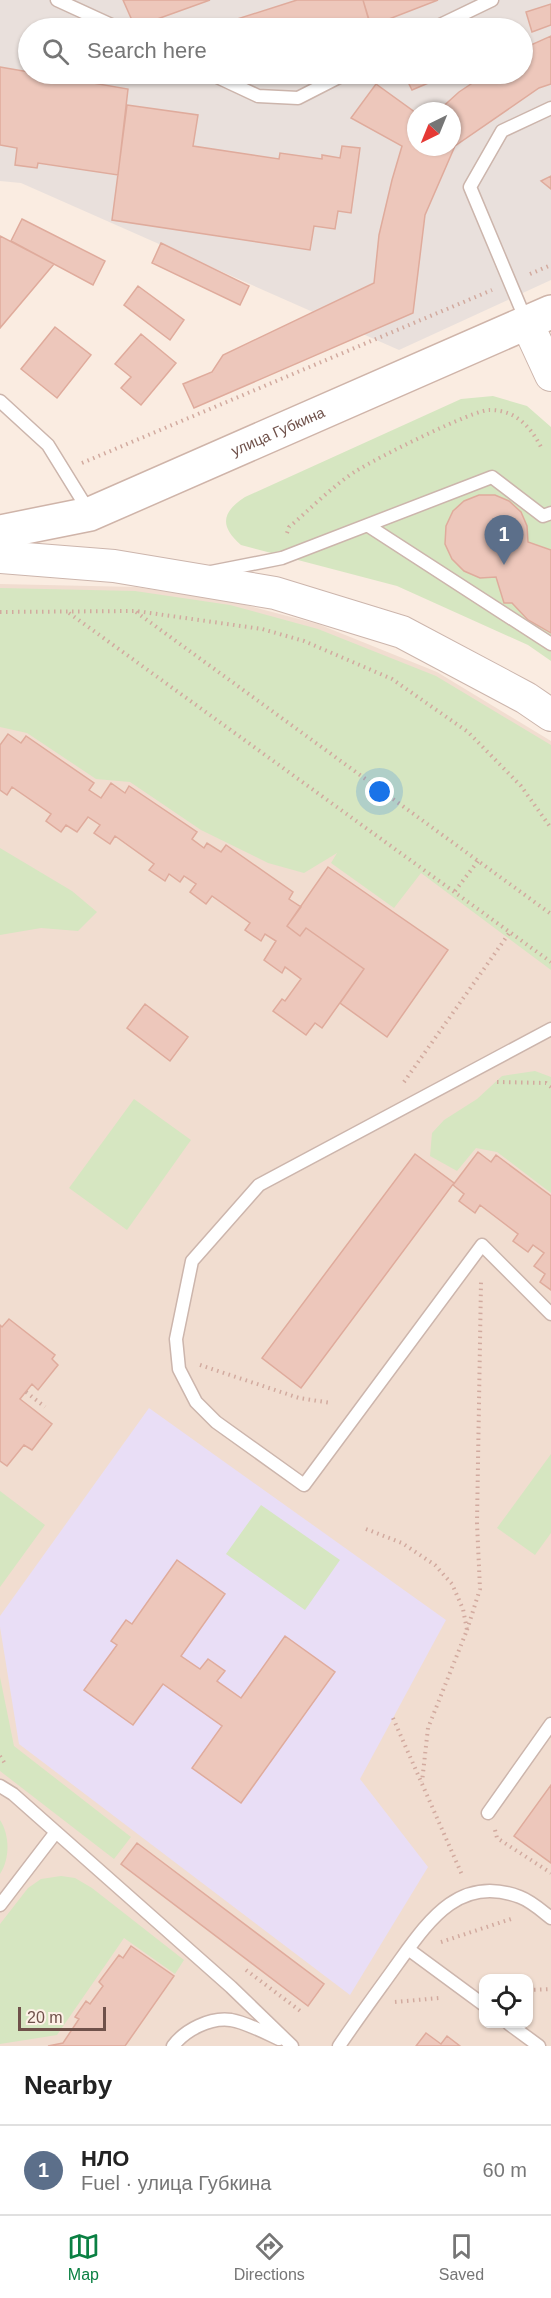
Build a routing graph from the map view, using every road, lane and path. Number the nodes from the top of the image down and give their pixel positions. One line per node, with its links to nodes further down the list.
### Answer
1 (57, 0): 3 (lane)
2 (492, 0): 4 (lane)
3 (96, 18)
4 (455, 18)
5 (232, 84): 6 (lane)
6 (325, 84)
7 (551, 108): 9 (lane)
8 (438, 313): 13 (path)
9 (539, 318): 10 (street); 15 (main road, улица Губкина)
10 (551, 375)
11 (0, 401): 15 (lane)
12 (542, 449): 19 (path)
13 (79, 465)
14 (551, 513): 16 (lane)
15 (90, 514): 17 (main road, улица Губкина)
16 (367, 525): 19 (lane); 24 (lane)
17 (0, 532)
18 (0, 557): 20 (street)
19 (282, 558): 20 (lane)
20 (186, 577): 25 (street)
21 (136, 611): 23 (path); 26 (path); 27 (path)
22 (0, 612): 23 (path)
23 (68, 613): 28 (path)
24 (551, 644)
25 (551, 715)
26 (551, 828)
27 (478, 861): 28 (path); 29 (path)
28 (455, 891): 30 (path)
29 (551, 914)
30 (510, 932): 31 (path); 33 (path)
31 (551, 962)
32 (551, 1029): 34 (lane)
33 (404, 1082)
34 (482, 1245): 35 (lane); 41 (path)
35 (551, 1314)
36 (191, 1362): 38 (path)
37 (26, 1392): 39 (path)
38 (331, 1403)
39 (45, 1407)
40 (366, 1529): 41 (path)
41 (467, 1630): 44 (path)
42 (393, 1718): 44 (path)
43 (551, 1724): 46 (lane)
44 (422, 1782): 49 (path)
45 (0, 1786): 47 (lane)
46 (491, 1818): 48 (path)
47 (56, 1832): 50 (lane); 59 (lane)
48 (551, 1873)
49 (470, 1894): 51 (lane); 52 (lane)
50 (0, 1905)
51 (546, 1914): 52 (path)
52 (410, 1950): 55 (lane); 61 (lane)
53 (551, 1989): 54 (path)
54 (533, 1990)
55 (470, 1994): 56 (lane); 57 (path)
56 (479, 2002)
57 (384, 2004)
58 (514, 2028): 62 (lane)
59 (289, 2044): 60 (lane)
60 (173, 2046)
61 (339, 2046)
62 (539, 2046)

